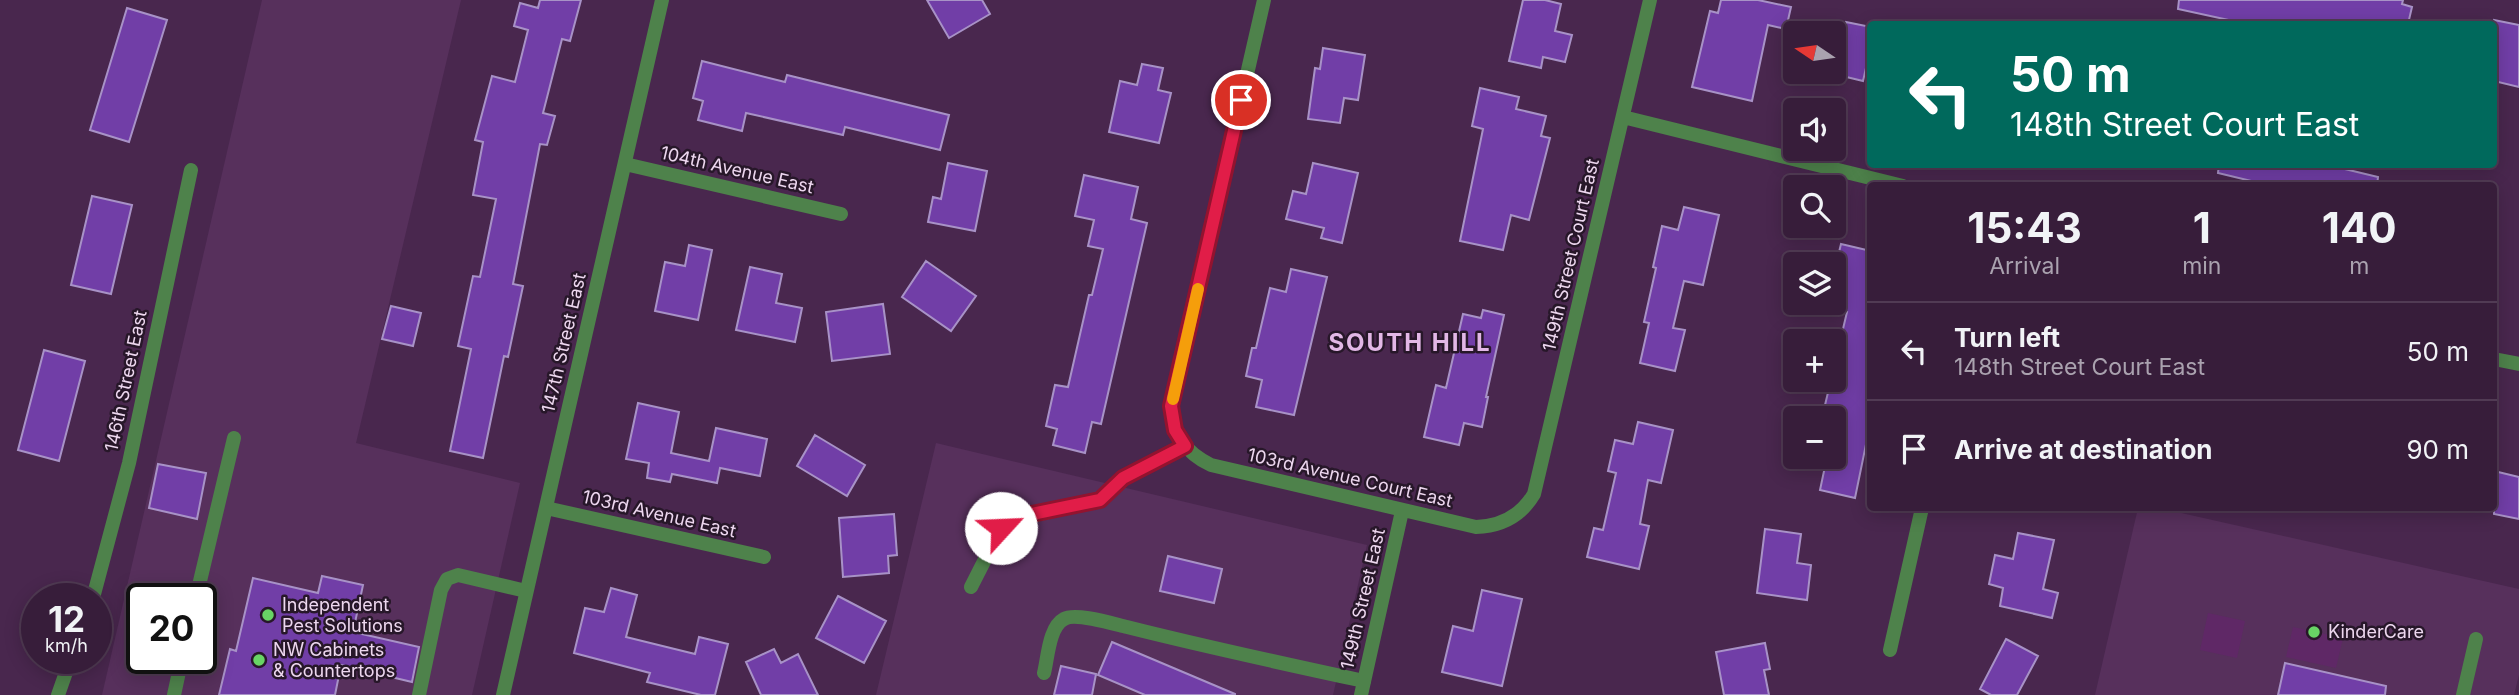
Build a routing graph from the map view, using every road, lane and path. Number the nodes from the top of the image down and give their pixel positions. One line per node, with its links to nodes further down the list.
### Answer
1 (662, 0): 5 (street, 147th Street East)
2 (1264, 0): 12 (street)
3 (1650, 0): 4 (street, 149th Street Court East)
4 (1623, 117): 7 (street); 16 (street, 149th Street Court East)
5 (625, 164): 8 (street, 104th Avenue East); 13 (street, 147th Street East)
6 (191, 170): 18 (street, 146th Street East)
7 (1887, 182)
8 (841, 214)
9 (2497, 360): 10 (street)
10 (2519, 364)
11 (234, 438): 19 (street)
12 (1182, 442): 14 (street, 103rd Avenue Court East); 20 (street)
13 (545, 508): 17 (street, 103rd Avenue East); 21 (street, 147th Street East)
14 (1402, 511): 16 (street, 103rd Avenue Court East); 27 (street, 149th Street East)
15 (1921, 511): 23 (street)
16 (1519, 513)
17 (764, 557)
18 (97, 583)
19 (200, 583)
20 (971, 587)
21 (526, 591): 30 (street); 31 (street, 147th Street East)
22 (2476, 639): 32 (street)
23 (1890, 650)
24 (1044, 673): 27 (street)
25 (65, 674): 28 (street)
26 (179, 674): 29 (street)
27 (1362, 688)
28 (58, 695)
29 (174, 695)
30 (419, 695)
31 (503, 695)
32 (2463, 695)

